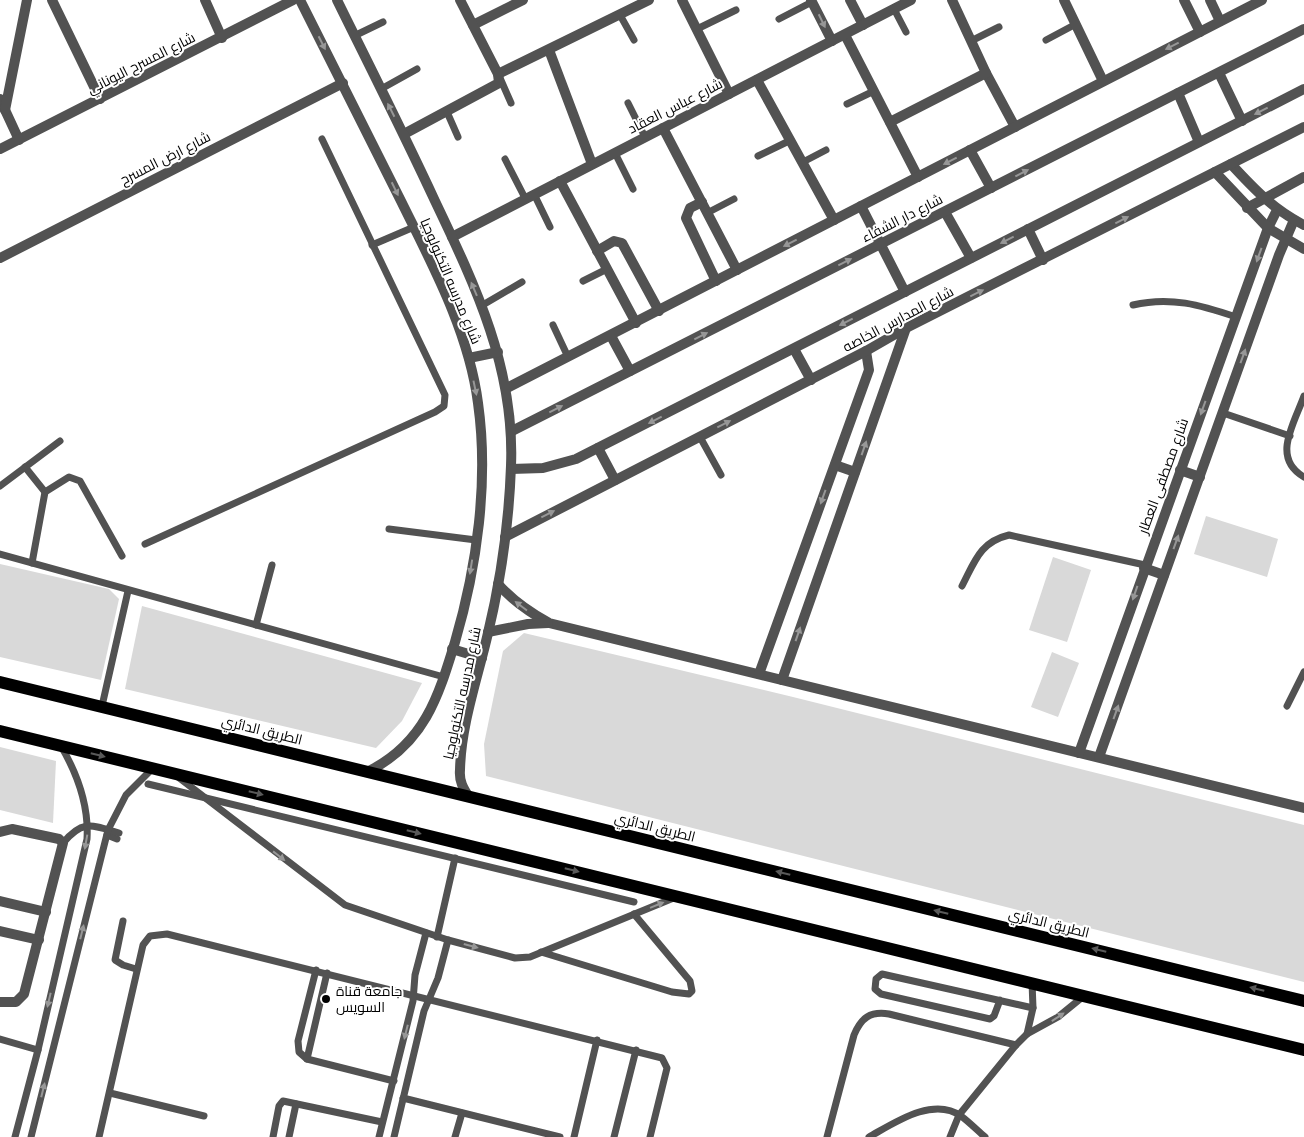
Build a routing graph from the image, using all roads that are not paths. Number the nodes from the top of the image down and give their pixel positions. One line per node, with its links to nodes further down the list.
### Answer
1 (27, 0): 59 (street)
2 (52, 0): 55 (street)
3 (205, 0): 36 (street)
4 (293, 0): 36 (street, شارع المسرح اليوناني)
5 (300, 0): 48 (street, شارع مدرسه التكنولوجيا, one-way to 48)
6 (337, 0): 35 (street, شارع مدرسه التكنولوجيا)
7 (460, 0): 27 (street)
8 (523, 0): 27 (street)
9 (649, 0): 22 (street)
10 (682, 0): 30 (street)
11 (863, 0): 19 (street)
12 (911, 0): 20 (street, شارع عباس العقاد)
13 (952, 0): 40 (street)
14 (1064, 0): 26 (street)
15 (1184, 0): 33 (street)
16 (1210, 0): 24 (street)
17 (1262, 0): 24 (street, شارع دار الشفاء)
18 (812, 1): 23 (lane); 39 (street, one-way to 39)
19 (852, 3): 28 (street)
20 (894, 9): 28 (street, شارع عباس العقاد); 32 (lane)
21 (736, 10): 30 (lane)
22 (620, 14): 37 (lane); 41 (street)
23 (779, 19)
24 (1220, 21): 33 (street, شارع دار الشفاء)
25 (383, 22): 35 (lane)
26 (1076, 24): 38 (lane); 47 (street)
27 (473, 25): 45 (street)
28 (863, 25): 34 (street, شارع عباس العقاد)
29 (999, 27): 40 (lane)
30 (697, 29): 53 (street)
31 (1304, 29): 44 (street, شارع دار الشفاء)
32 (906, 32)
33 (1200, 32): 47 (street, شارع دار الشفاء, one-way to 47)
34 (844, 35): 39 (street, شارع عباس العقاد); 51 (street)
35 (354, 36): 49 (street, شارع مدرسه التكنولوجيا)
36 (222, 38): 55 (street, شارع المسرح اليوناني)
37 (634, 40)
38 (1046, 40)
39 (832, 41): 46 (street, شارع عباس العقاد)
40 (971, 41): 43 (street)
41 (549, 50): 45 (street); 80 (street)
42 (417, 69): 49 (lane)
43 (986, 73): 62 (street); 63 (street)
44 (1219, 73): 52 (street, شارع دار الشفاء); 61 (street)
45 (499, 76): 57 (lane); 60 (street)
46 (757, 80): 53 (street, شارع عباس العقاد); 71 (street)
47 (1103, 81): 63 (street, شارع دار الشفاء)
48 (343, 84): 100 (street, شارع مدرسه التكنولوجيا, one-way to 100); 110 (street, شارع ارض المسرح)
49 (381, 89): 66 (street, شارع مدرسه التكنولوجيا, one-way to 49)
50 (1304, 89): 61 (street, شارع المدارس الخاصه, one-way to 61)
51 (874, 90): 58 (lane); 62 (street)
52 (1178, 93): 72 (street); 86 (street, شارع دار الشفاء, one-way to 52)
53 (729, 94): 65 (street, شارع عباس العقاد)
54 (0, 99): 59 (street)
55 (100, 99): 70 (street, شارع المسرح اليوناني)
56 (628, 103): 68 (lane)
57 (511, 104)
58 (847, 104)
59 (5, 110): 70 (street)
60 (447, 112): 66 (street); 67 (lane)
61 (1242, 120): 72 (street, شارع المدارس الخاصه)
62 (890, 122): 83 (street)
63 (1014, 127): 75 (street, شارع دار الشفاء)
64 (1304, 127): 81 (street, شارع المدارس الخاصه)
65 (663, 128): 68 (street, شارع عباس العقاد); 91 (street)
66 (404, 134): 104 (street, شارع مدرسه التكنولوجيا)
67 (458, 137)
68 (646, 137): 76 (street, شارع عباس العقاد)
69 (322, 139): 107 (lane)
70 (19, 140): 73 (street, شارع المسرح اليوناني)
71 (791, 140): 77 (lane); 79 (street)
72 (1200, 142): 103 (street, شارع المدارس الخاصه)
73 (0, 149)
74 (826, 150): 79 (lane)
75 (970, 150): 83 (street, شارع دار الشفاء, one-way to 83); 86 (street)
76 (615, 153): 80 (street, شارع عباس العقاد); 87 (lane)
77 (758, 156)
78 (506, 159): 88 (lane)
79 (803, 162): 97 (street)
80 (592, 164): 85 (street, شارع عباس العقاد)
81 (1231, 164): 82 (street, شارع المدارس الخاصه); 90 (street)
82 (1215, 172): 93 (street); 112 (street, شارع المدارس الخاصه, one-way to 82)
83 (918, 177): 92 (street, شارع دار الشفاء)
84 (1304, 177): 90 (street)
85 (560, 181): 88 (street, شارع عباس العقاد); 109 (street)
86 (991, 188): 95 (street, شارع دار الشفاء)
87 (633, 189)
88 (530, 196): 101 (lane); 104 (street, شارع عباس العقاد)
89 (734, 199): 96 (lane)
90 (1263, 199): 93 (street); 94 (street)
91 (702, 202): 96 (street); 116 (street)
92 (861, 206): 97 (street, شارع دار الشفاء); 106 (street)
93 (1247, 208): 102 (street)
94 (1277, 210): 98 (street); 102 (street, شارع مصطفى العطار)
95 (945, 212): 106 (street, شارع دار الشفاء); 111 (street)
96 (708, 213): 114 (street)
97 (834, 220): 114 (street, شارع دار الشفاء, one-way to 114)
98 (1294, 220): 99 (street); 105 (street)
99 (1304, 225)
100 (414, 226): 107 (lane); 131 (street, شارع مدرسه التكنولوجيا)
101 (550, 227)
102 (1268, 228): 105 (street); 122 (street, شارع مصطفى العطار, one-way to 122)
103 (1028, 230): 111 (street, شارع المدارس الخاصه, one-way to 111); 112 (street)
104 (452, 236): 120 (street, شارع مدرسه التكنولوجيا, one-way to 104)
105 (1285, 240): 108 (street); 136 (street, one-way to 105)
106 (881, 244): 118 (street); 132 (street, شارع دار الشفاء, one-way to 106)
107 (372, 245): 156 (lane)
108 (1304, 249)
109 (598, 251): 113 (street); 121 (street)
110 (0, 258)
111 (971, 258): 118 (street, شارع المدارس الخاصه)
112 (1043, 260): 125 (street, شارع المدارس الخاصه, one-way to 112)
113 (607, 269): 115 (lane); 123 (street)
114 (737, 270): 116 (street, شارع دار الشفاء)
115 (583, 281)
116 (716, 281): 121 (street, شارع دار الشفاء)
117 (522, 282): 120 (lane)
118 (906, 292): 127 (street, شارع المدارس الخاصه, one-way to 127)
119 (1133, 305): 122 (lane)
120 (481, 306): 129 (street, شارع مدرسه التكنولوجيا)
121 (659, 311): 123 (street, شارع دار الشفاء)
122 (1236, 316): 145 (street, شارع مصطفى العطار, one-way to 145)
123 (636, 323): 126 (street, شارع دار الشفاء)
124 (553, 325): 130 (lane)
125 (906, 328): 128 (street, شارع المدارس الخاصه); 146 (street, one-way to 125)
126 (611, 336): 130 (street, شارع دار الشفاء); 132 (street)
127 (794, 349): 133 (street); 141 (street, شارع المدارس الخاصه, one-way to 141)
128 (866, 351): 133 (street, شارع المدارس الخاصه); 142 (street)
129 (498, 352): 131 (street); 134 (street, شارع مدرسه التكنولوجيا)
130 (568, 357): 134 (street, شارع دار الشفاء)
131 (469, 358): 155 (street, شارع مدرسه التكنولوجيا, one-way to 155)
132 (630, 371): 137 (street, شارع دار الشفاء, one-way to 132)
133 (810, 380): 139 (street, شارع المدارس الخاصه, one-way to 133)
134 (507, 388): 137 (street, شارع مدرسه التكنولوجيا)
135 (1304, 396): 138 (lane)
136 (1223, 413): 138 (lane); 148 (street)
137 (512, 431): 144 (street, شارع مدرسه التكنولوجيا)
138 (1290, 436): 149 (lane)
139 (700, 437): 147 (lane); 150 (street, شارع المدارس الخاصه)
140 (60, 441): 143 (lane)
141 (598, 448): 144 (street, شارع المدارس الخاصه); 150 (street)
142 (835, 465): 146 (street); 172 (street, one-way to 172)
143 (25, 467): 151 (lane); 152 (lane)
144 (511, 469): 154 (street, شارع مدرسه التكنولوجيا)
145 (1180, 470): 148 (street); 161 (street, شارع مصطفى العطار)
146 (855, 472): 174 (street, one-way to 146)
147 (721, 475)
148 (1200, 477): 162 (street, one-way to 148)
149 (1304, 477)
150 (614, 480): 154 (street, شارع المدارس الخاصه, one-way to 150)
151 (0, 486)
152 (45, 492): 158 (lane); 159 (lane)
153 (389, 530): 155 (lane)
154 (505, 537): 163 (street, شارع مدرسه التكنولوجيا)
155 (476, 540): 169 (street, شارع مدرسه التكنولوجيا, one-way to 169)
156 (145, 544)
157 (0, 554): 159 (lane)
158 (122, 556)
159 (32, 562): 165 (lane)
160 (272, 565): 167 (lane)
161 (1144, 566): 162 (street); 164 (lane); 180 (street, شارع مصطفى العطار, one-way to 180)
162 (1164, 575): 181 (street, one-way to 162)
163 (498, 584): 166 (street, one-way to 163); 168 (street, شارع مدرسه التكنولوجيا)
164 (962, 586)
165 (128, 591): 167 (lane); 176 (lane)
166 (549, 623): 168 (street); 172 (street)
167 (256, 625): 173 (lane)
168 (488, 632): 170 (street, شارع مدرسه التكنولوجيا)
169 (452, 649): 170 (street); 173 (street, شارع مدرسه التكنولوجيا)
170 (482, 658): 186 (street, شارع مدرسه التكنولوجيا)
171 (1304, 672): 177 (lane)
172 (759, 674): 174 (street)
173 (444, 677): 183 (street, شارع مدرسه التكنولوجيا)
174 (782, 680): 180 (street)
175 (0, 682): 176 (main road, الطريق الدائري)
176 (102, 706): 183 (main road, الطريق الدائري)
177 (1287, 706)
178 (0, 731): 179 (main road)
179 (60, 746): 182 (main road, one-way to 182); 189 (lane)
180 (1078, 753): 181 (street)
181 (1099, 758): 188 (street)
182 (153, 768): 184 (main road); 191 (lane)
183 (369, 771): 186 (main road, الطريق الدائري)
184 (172, 772): 187 (lane); 195 (main road, one-way to 195)
185 (148, 784): 187 (lane)
186 (469, 797): 215 (main road, الطريق الدائري, one-way to 186)
187 (205, 798): 194 (lane); 202 (lane, one-way to 202)
188 (1304, 808)
189 (88, 825): 191 (lane); 193 (lane); 222 (lane, one-way to 222)
190 (0, 832): 193 (street)
191 (108, 832): 192 (lane); 237 (lane, one-way to 191)
192 (118, 836)
193 (63, 843): 198 (street)
194 (455, 858): 197 (lane); 203 (lane)
195 (678, 896): 199 (lane, one-way to 195); 210 (main road)
196 (0, 901): 198 (street)
197 (634, 902)
198 (46, 912): 204 (street)
199 (634, 914): 206 (lane); 206 (lane)
200 (123, 921): 207 (lane)
201 (0, 931): 204 (street)
202 (426, 933): 203 (lane); 211 (lane)
203 (436, 936): 205 (lane)
204 (38, 940): 216 (street)
205 (448, 940): 206 (lane, one-way to 206); 213 (lane)
206 (541, 952)
207 (136, 969): 208 (lane); 228 (lane)
208 (316, 970): 209 (lane); 225 (lane)
209 (328, 973): 211 (lane); 225 (lane)
210 (1032, 982): 212 (main road); 217 (lane)
211 (415, 995): 213 (lane); 227 (lane, one-way to 227)
212 (1086, 995): 218 (lane, one-way to 212); 224 (main road)
213 (428, 999): 220 (lane); 226 (lane)
214 (1000, 1000): 214 (lane); 217 (lane)
215 (1304, 1001)
216 (0, 1002)
217 (1033, 1008): 218 (lane)
218 (1027, 1034): 221 (lane)
219 (0, 1039): 222 (lane)
220 (597, 1040): 223 (lane); 245 (lane)
221 (1016, 1045): 233 (lane); 248 (lane)
222 (38, 1050): 236 (lane)
223 (636, 1050): 246 (lane); 247 (lane)
224 (1304, 1050)
225 (307, 1059): 227 (lane)
226 (407, 1079): 227 (lane); 230 (lane)
227 (394, 1080): 229 (lane)
228 (110, 1093): 234 (lane); 238 (lane)
229 (389, 1097): 230 (lane); 235 (lane)
230 (403, 1100): 232 (lane); 242 (lane)
231 (296, 1104): 235 (lane); 239 (lane); 240 (lane)
232 (462, 1113): 243 (lane); 244 (lane)
233 (959, 1115): 249 (lane); 250 (lane); 251 (lane)
234 (204, 1116)
235 (382, 1122): 241 (lane)
236 (15, 1137)
237 (31, 1137)
238 (99, 1137)
239 (273, 1137)
240 (288, 1137)
241 (379, 1137)
242 (394, 1137)
243 (455, 1137)
244 (560, 1137)
245 (574, 1137)
246 (614, 1137)
247 (650, 1137)
248 (827, 1137)
249 (869, 1137)
250 (950, 1137)
251 (984, 1137)

